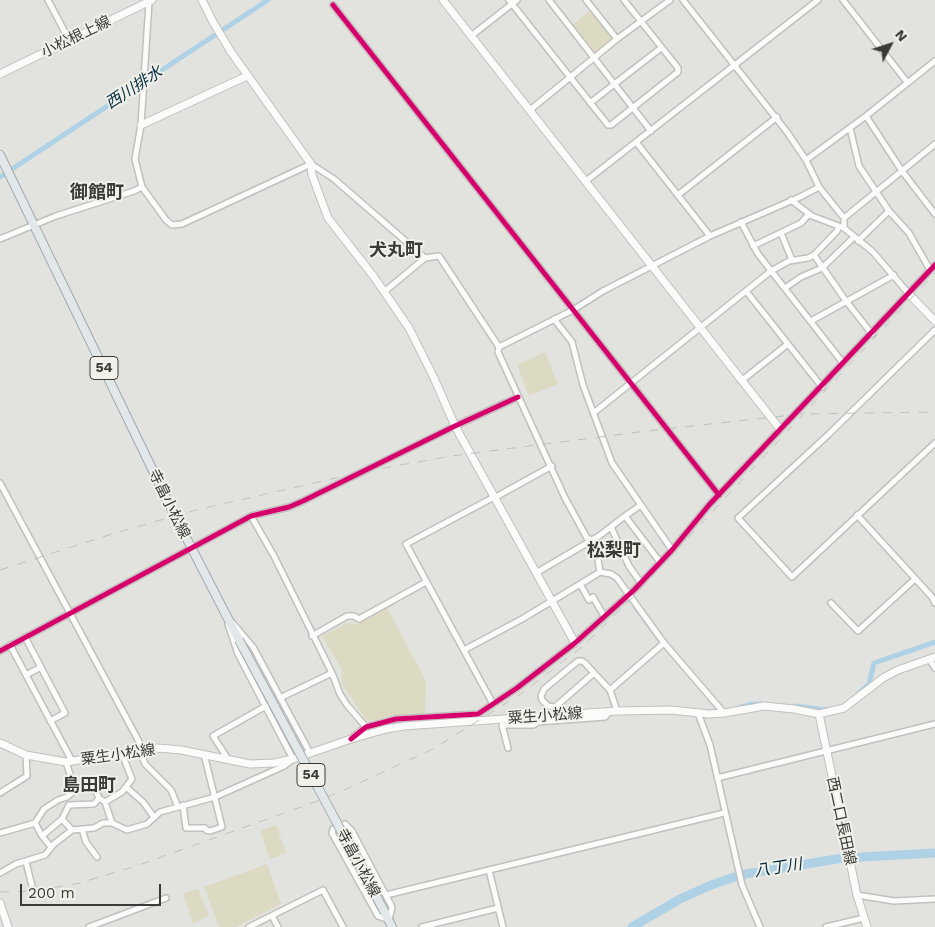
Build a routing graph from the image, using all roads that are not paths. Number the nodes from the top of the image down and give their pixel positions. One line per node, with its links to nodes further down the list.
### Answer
1 (48, 0): 17 (street)
2 (202, 0): 23 (street)
3 (443, 0): 15 (street)
4 (548, 0): 19 (street)
5 (586, 0): 16 (street)
6 (624, 0): 14 (street)
7 (670, 0): 14 (street)
8 (683, 0): 21 (street)
9 (818, 0): 21 (street)
10 (843, 0): 25 (street)
11 (150, 1): 17 (street, 小松根上線); 32 (street)
12 (513, 1): 15 (street); 24 (street)
13 (333, 5): 73 (street)
14 (641, 21): 16 (street); 18 (street)
15 (471, 36): 29 (street)
16 (617, 39): 19 (street)
17 (69, 40): 22 (street, 小松根上線)
18 (661, 48): 26 (street); 28 (street)
19 (594, 58): 24 (street); 26 (street)
20 (935, 60): 25 (street)
21 (736, 66): 31 (street); 34 (street)
22 (0, 74)
23 (247, 76): 32 (street); 39 (street)
24 (570, 76): 27 (street); 29 (street)
25 (907, 82): 30 (street)
26 (614, 84): 27 (street); 28 (street)
27 (590, 103): 28 (street)
28 (633, 109): 34 (street)
29 (530, 110): 41 (street)
30 (866, 116): 33 (street); 40 (street)
31 (776, 117): 38 (street); 45 (street)
32 (141, 124): 42 (street)
33 (850, 128): 38 (street); 44 (street)
34 (651, 131): 35 (street)
35 (636, 142): 41 (street); 45 (street)
36 (935, 144): 40 (street)
37 (0, 155): 52 (main road, 寺畠小松線 / 54)
38 (806, 160): 43 (street)
39 (311, 164): 42 (street); 60 (street); 70 (street)
40 (902, 171): 44 (street); 49 (street)
41 (586, 181): 63 (street)
42 (142, 187): 52 (street)
43 (819, 187): 46 (street); 50 (street)
44 (876, 192): 47 (street); 50 (street)
45 (678, 195): 55 (street)
46 (791, 200): 48 (street); 51 (street)
47 (889, 211): 57 (street); 65 (street)
48 (809, 214): 53 (street); 54 (street)
49 (935, 214)
50 (844, 218): 53 (street)
51 (741, 222): 55 (street); 58 (street)
52 (34, 225): 56 (street); 101 (main road, 寺畠小松線 / 54)
53 (841, 227): 57 (street); 59 (street)
54 (781, 233): 58 (street); 61 (street)
55 (710, 236): 63 (street)
56 (0, 239)
57 (856, 239): 64 (street); 67 (street)
58 (753, 246): 66 (street)
59 (814, 254): 61 (street); 64 (street)
60 (425, 258): 70 (street); 81 (street)
61 (792, 260): 66 (street)
62 (935, 265): 65 (street)
63 (652, 266): 73 (street); 77 (street)
64 (822, 268): 68 (street); 72 (street)
65 (930, 270): 71 (street)
66 (771, 271): 68 (street); 69 (street)
67 (894, 275): 71 (street); 72 (street)
68 (785, 288): 75 (street)
69 (746, 291): 77 (street); 80 (street)
70 (384, 292): 88 (street)
71 (909, 294): 76 (street); 79 (street)
72 (846, 301): 75 (street); 79 (street)
73 (572, 310): 74 (street); 84 (street)
74 (554, 319): 81 (street); 95 (street)
75 (811, 321): 82 (street)
76 (935, 321)
77 (700, 327): 83 (street); 84 (street)
78 (935, 330): 98 (street)
79 (872, 334): 82 (street)
80 (788, 344): 83 (street); 85 (street)
81 (499, 347): 86 (street)
82 (843, 363): 85 (street)
83 (741, 381): 89 (street)
84 (631, 384): 87 (street); 93 (street)
85 (822, 386): 89 (street)
86 (518, 397): 88 (street); 91 (street)
87 (596, 411)
88 (455, 426): 94 (street); 96 (street)
89 (780, 430): 93 (street)
90 (935, 443): 98 (street)
91 (552, 466): 94 (street); 100 (street)
92 (0, 483): 114 (street)
93 (719, 495): 102 (street)
94 (494, 498): 105 (street); 107 (street)
95 (641, 505): 97 (street); 102 (street)
96 (251, 516): 101 (street); 117 (street)
97 (625, 516): 99 (street); 103 (street)
98 (857, 516): 106 (street)
99 (611, 527): 100 (street); 108 (street)
100 (593, 539): 104 (street); 105 (street)
101 (191, 549): 114 (street); 116 (main road, 寺畠小松線 / 54)
102 (672, 550): 103 (street)
103 (660, 562): 108 (street)
104 (600, 572): 109 (street); 110 (street)
105 (536, 573): 111 (street)
106 (915, 579): 112 (street); 113 (street)
107 (426, 582): 117 (street); 123 (street)
108 (641, 583): 110 (street)
109 (580, 584): 111 (street); 115 (street)
110 (629, 594): 115 (street); 120 (street)
111 (552, 601): 119 (street); 123 (street)
112 (831, 603)
113 (935, 603)
114 (70, 614): 118 (street); 144 (street)
115 (604, 616): 119 (street)
116 (228, 619): 131 (street); 133 (street); 184 (main road, 寺畠小松線 / 54, bridge)
117 (312, 636): 127 (street)
118 (25, 637): 121 (street); 125 (street)
119 (576, 643): 132 (street)
120 (664, 643): 130 (street); 136 (street)
121 (10, 645): 122 (street); 129 (street)
122 (0, 650)
123 (464, 650): 132 (street)
124 (932, 658): 126 (street); 137 (street, 粟生小松線)
125 (41, 667): 129 (street); 138 (street)
126 (935, 668)
127 (332, 673): 131 (street); 140 (street)
128 (594, 673): 128 (street); 130 (street)
129 (26, 675): 138 (street)
130 (610, 690): 134 (street)
131 (280, 698): 146 (street)
132 (493, 704): 140 (street)
133 (266, 706): 150 (street); 151 (street)
134 (613, 712): 135 (street, 粟生小松線); 141 (street, 粟生小松線); 143 (street)
135 (698, 712): 136 (street, 粟生小松線); 153 (street)
136 (724, 713): 137 (street, 粟生小松線)
137 (819, 714): 145 (street, 西二口長田線)
138 (50, 721): 152 (street)
139 (935, 724): 145 (street)
140 (366, 727): 141 (street)
141 (351, 739): 146 (street, 粟生小松線)
142 (1, 745): 149 (street, 粟生小松線)
143 (508, 748)
144 (142, 751): 147 (street, 粟生小松線); 148 (street, 粟生小松線); 160 (street)
145 (826, 751): 153 (street); 177 (street, 西二口長田線)
146 (310, 753): 151 (street, 粟生小松線)
147 (122, 754): 152 (street, 粟生小松線); 154 (street)
148 (204, 754): 150 (street, 粟生小松線); 157 (street)
149 (26, 756): 152 (street, 粟生小松線); 156 (street)
150 (228, 759): 151 (street, 粟生小松線)
151 (293, 759): 157 (street)
152 (69, 762): 155 (street)
153 (717, 778): 161 (street)
154 (126, 787): 159 (street); 162 (street)
155 (75, 790): 158 (street); 164 (street)
156 (0, 792)
157 (215, 797): 160 (street); 160 (street)
158 (99, 798): 159 (street); 163 (street)
159 (105, 802): 165 (street)
160 (181, 806): 162 (street)
161 (724, 812): 173 (street); 192 (street)
162 (154, 818): 165 (street)
163 (62, 819): 167 (street); 169 (street)
164 (35, 823): 168 (street); 169 (street)
165 (112, 823): 166 (street)
166 (82, 829): 167 (street); 171 (street)
167 (72, 830): 170 (street)
168 (0, 833)
169 (42, 836): 170 (street)
170 (51, 847): 172 (street)
171 (97, 857)
172 (26, 862): 174 (street); 175 (street)
173 (489, 870): 176 (street); 181 (street)
174 (0, 873)
175 (32, 886)
176 (386, 895): 184 (street); 184 (street)
177 (857, 895): 179 (street); 183 (street, 西二口長田線)
178 (166, 898): 186 (street)
179 (935, 899)
180 (0, 903): 185 (street)
181 (498, 908): 190 (street); 191 (street)
182 (272, 916): 187 (street); 188 (street); 189 (street)
183 (864, 918): 193 (street); 194 (street, 西二口長田線)
184 (391, 924)
185 (8, 927)
186 (89, 927)
187 (249, 927)
188 (278, 927)
189 (343, 927)
190 (422, 927)
191 (503, 927)
192 (760, 927)
193 (826, 927)
194 (867, 927)

